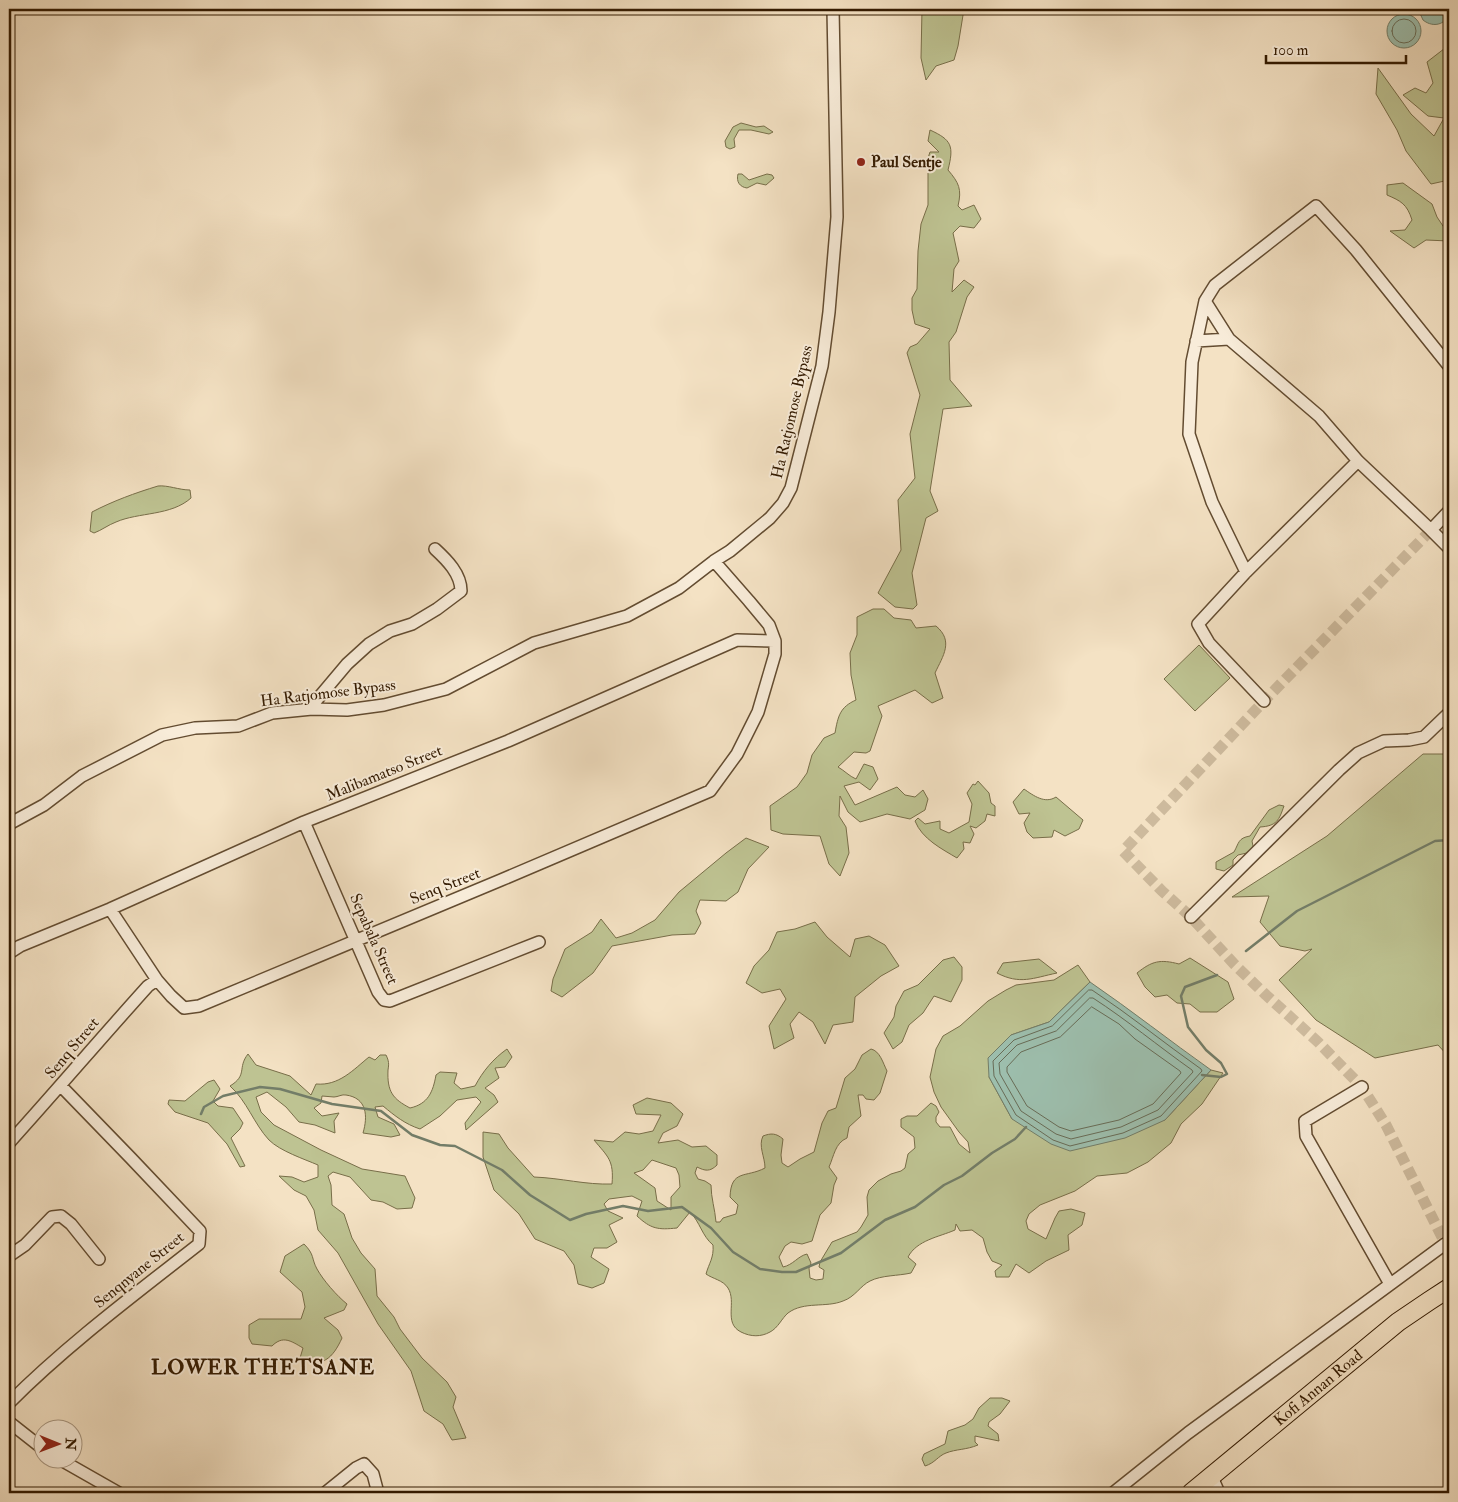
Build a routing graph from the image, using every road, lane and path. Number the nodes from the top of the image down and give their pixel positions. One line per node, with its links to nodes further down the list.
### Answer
1 (833, 9): 11 (street, Ha Ratjomose Bypass)
2 (1205, 301): 3 (street); 4 (street); 5 (street)
3 (1229, 339): 4 (street); 6 (street)
4 (1196, 341): 12 (street)
5 (1449, 366)
6 (1358, 461): 8 (street); 12 (street)
7 (1449, 511): 8 (street)
8 (1431, 530): 9 (street)
9 (1449, 548)
10 (435, 549): 15 (street)
11 (714, 561): 13 (street); 15 (street, Ha Ratjomose Bypass)
12 (1246, 572): 14 (street)
13 (775, 641): 17 (street, Malibamatso Street); 21 (street, Senq Street)
14 (1264, 701)
15 (312, 708): 18 (street, Ha Ratjomose Bypass)
16 (1449, 713): 20 (street)
17 (304, 822): 19 (street, Malibamatso Street); 21 (street, Sepabala Street)
18 (9, 824)
19 (110, 909): 23 (street, Malibamatso Street); 24 (street)
20 (1191, 917)
21 (355, 940): 22 (street, Sepabala Street); 24 (street, Senq Street)
22 (539, 942)
23 (9, 953)
24 (157, 980): 25 (street, Senq Street)
25 (61, 1086): 27 (street, Senq Street); 33 (street, Senqnyane Street)
26 (1362, 1087): 31 (street)
27 (9, 1143)
28 (1445, 1244): 31 (street)
29 (9, 1256): 30 (street)
30 (99, 1259)
31 (1390, 1284): 41 (street)
32 (1449, 1288): 37 (main road, Kofi Annan Road)
33 (9, 1403)
34 (9, 1422): 35 (street)
35 (32, 1440)
36 (78, 1470): 38 (street)
37 (1212, 1476): 42 (main road, Kofi Annan Road); 43 (street)
38 (119, 1493)
39 (324, 1493): 40 (street)
40 (378, 1493)
41 (1113, 1493)
42 (1190, 1493)
43 (1219, 1493)

